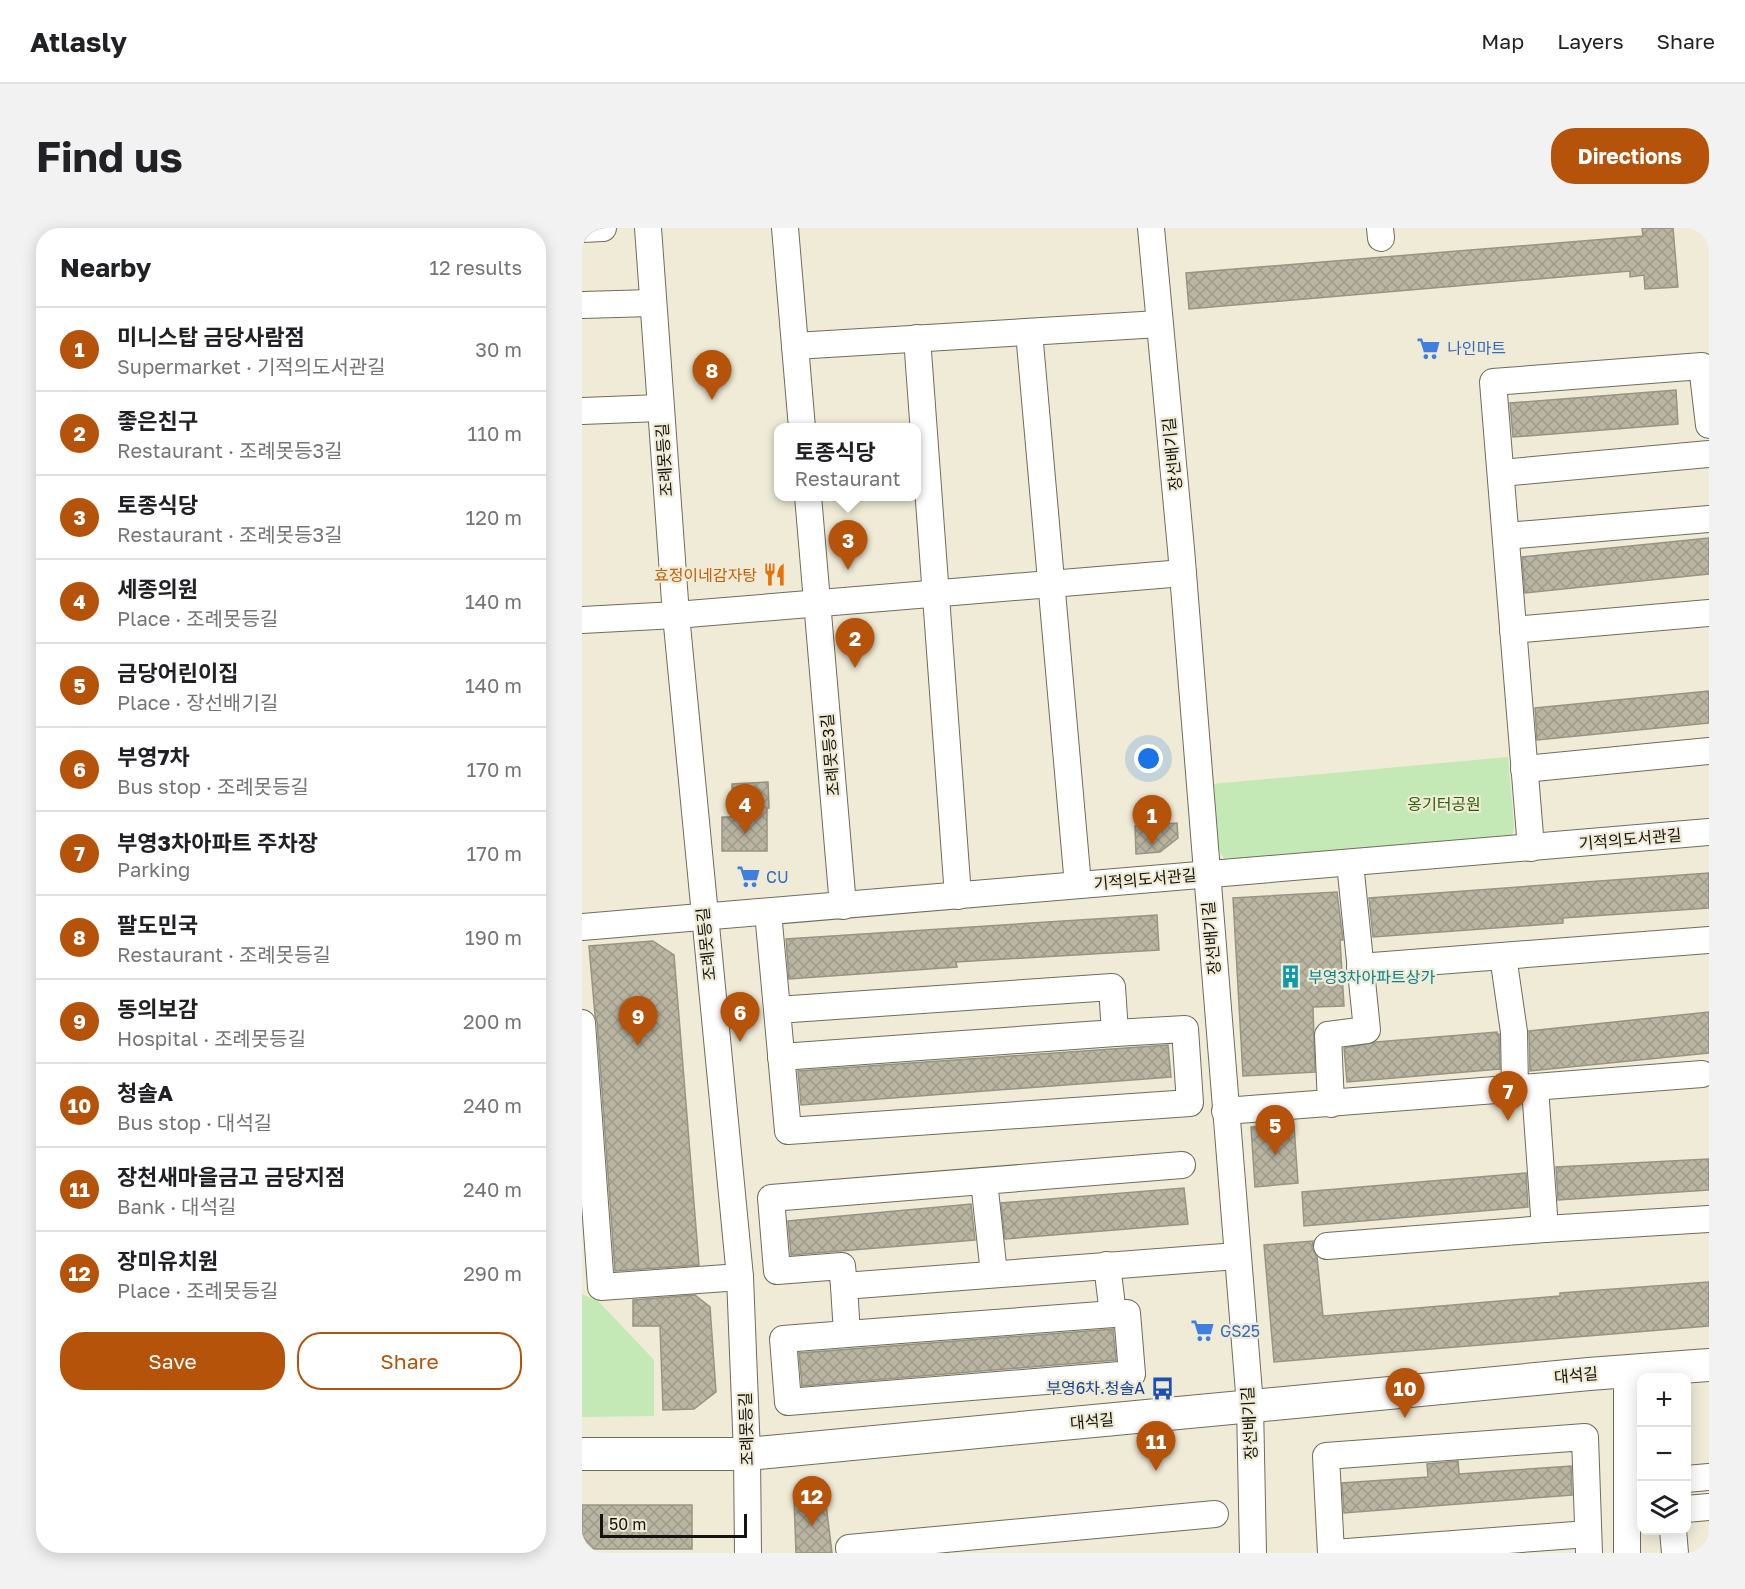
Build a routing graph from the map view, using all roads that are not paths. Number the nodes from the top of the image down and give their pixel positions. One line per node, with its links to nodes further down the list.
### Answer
1 (603, 228): 5 (street)
2 (648, 228): 6 (street, 조례못등길)
3 (785, 228): 11 (street)
4 (1151, 228): 8 (street, 장선배기길)
5 (582, 229)
6 (652, 303): 7 (street); 12 (street, 조례못등길)
7 (582, 305)
8 (1159, 324): 9 (street); 21 (street, 장선배기길)
9 (1029, 332): 10 (street); 22 (street)
10 (917, 338): 11 (street); 23 (street)
11 (795, 346): 14 (street)
12 (660, 408): 13 (street, 조례못등길); 26 (street, 조례못등길)
13 (582, 411)
14 (802, 423)
15 (1709, 425): 17 (street)
16 (1709, 454): 17 (street)
17 (1501, 473): 20 (street)
18 (808, 501): 24 (street, 조례못등3길)
19 (1709, 519): 20 (street)
20 (1506, 536): 28 (street)
21 (1183, 573): 22 (street); 34 (street, 장선배기길)
22 (1051, 584): 23 (street); 35 (street)
23 (936, 594): 24 (street); 36 (street)
24 (817, 603): 26 (street); 37 (street, 조례못등3길)
25 (1709, 613): 28 (street)
26 (676, 615): 27 (street); 39 (street, 조례못등길)
27 (582, 620)
28 (1513, 630): 30 (street)
29 (1709, 751): 30 (street)
30 (1524, 770): 32 (street)
31 (1709, 832): 32 (street, 기적의도서관길)
32 (1531, 848): 33 (street, 기적의도서관길)
33 (1350, 863): 34 (street, 기적의도서관길); 43 (street)
34 (1206, 874): 35 (street, 기적의도서관길); 51 (street, 장선배기길)
35 (1078, 885): 36 (street, 기적의도서관길)
36 (958, 896): 37 (street, 기적의도서관길)
37 (843, 906): 38 (street, 기적의도서관길)
38 (768, 912): 39 (street, 기적의도서관길); 44 (street)
39 (704, 916): 40 (street, 기적의도서관길); 60 (street, 조례못등길)
40 (582, 927)
41 (1709, 940): 42 (street)
42 (1503, 956): 43 (street); 49 (street)
43 (1360, 967): 50 (street)
44 (777, 1010): 46 (street); 47 (street)
45 (582, 1023): 60 (street)
46 (1115, 1033): 47 (street); 47 (street)
47 (781, 1057)
48 (1702, 1074): 49 (street)
49 (1525, 1088): 50 (street); 55 (street)
50 (1331, 1104): 51 (street)
51 (1225, 1111): 57 (street, 장선배기길)
52 (1182, 1164): 53 (street)
53 (984, 1180): 59 (street); 61 (street)
54 (1709, 1220): 55 (street)
55 (1545, 1229): 56 (street)
56 (1327, 1246)
57 (1237, 1256): 58 (street); 66 (street, 장선배기길)
58 (1107, 1266): 59 (street); 62 (street)
59 (994, 1274): 61 (street)
60 (740, 1277): 68 (street, 조례못등길)
61 (844, 1286): 63 (street)
62 (1113, 1314): 63 (street); 63 (street)
63 (847, 1334)
64 (1709, 1365): 65 (main road, 대석길)
65 (1627, 1371): 66 (main road, 대석길); 71 (street)
66 (1250, 1405): 68 (main road, 대석길); 80 (street, 장선배기길)
67 (582, 1454): 68 (main road, 대석길)
68 (747, 1454): 79 (street, 조례못등길)
69 (1709, 1477): 70 (street)
70 (1691, 1479)
71 (1634, 1484): 82 (street)
72 (1709, 1507): 73 (street)
73 (1691, 1509)
74 (1215, 1514): 76 (street)
75 (1673, 1535): 83 (street)
76 (993, 1544): 78 (street)
77 (1588, 1544): 81 (street); 81 (street)
78 (849, 1548)
79 (748, 1553)
80 (1253, 1553)
81 (1336, 1553)
82 (1627, 1553)
83 (1675, 1553)

